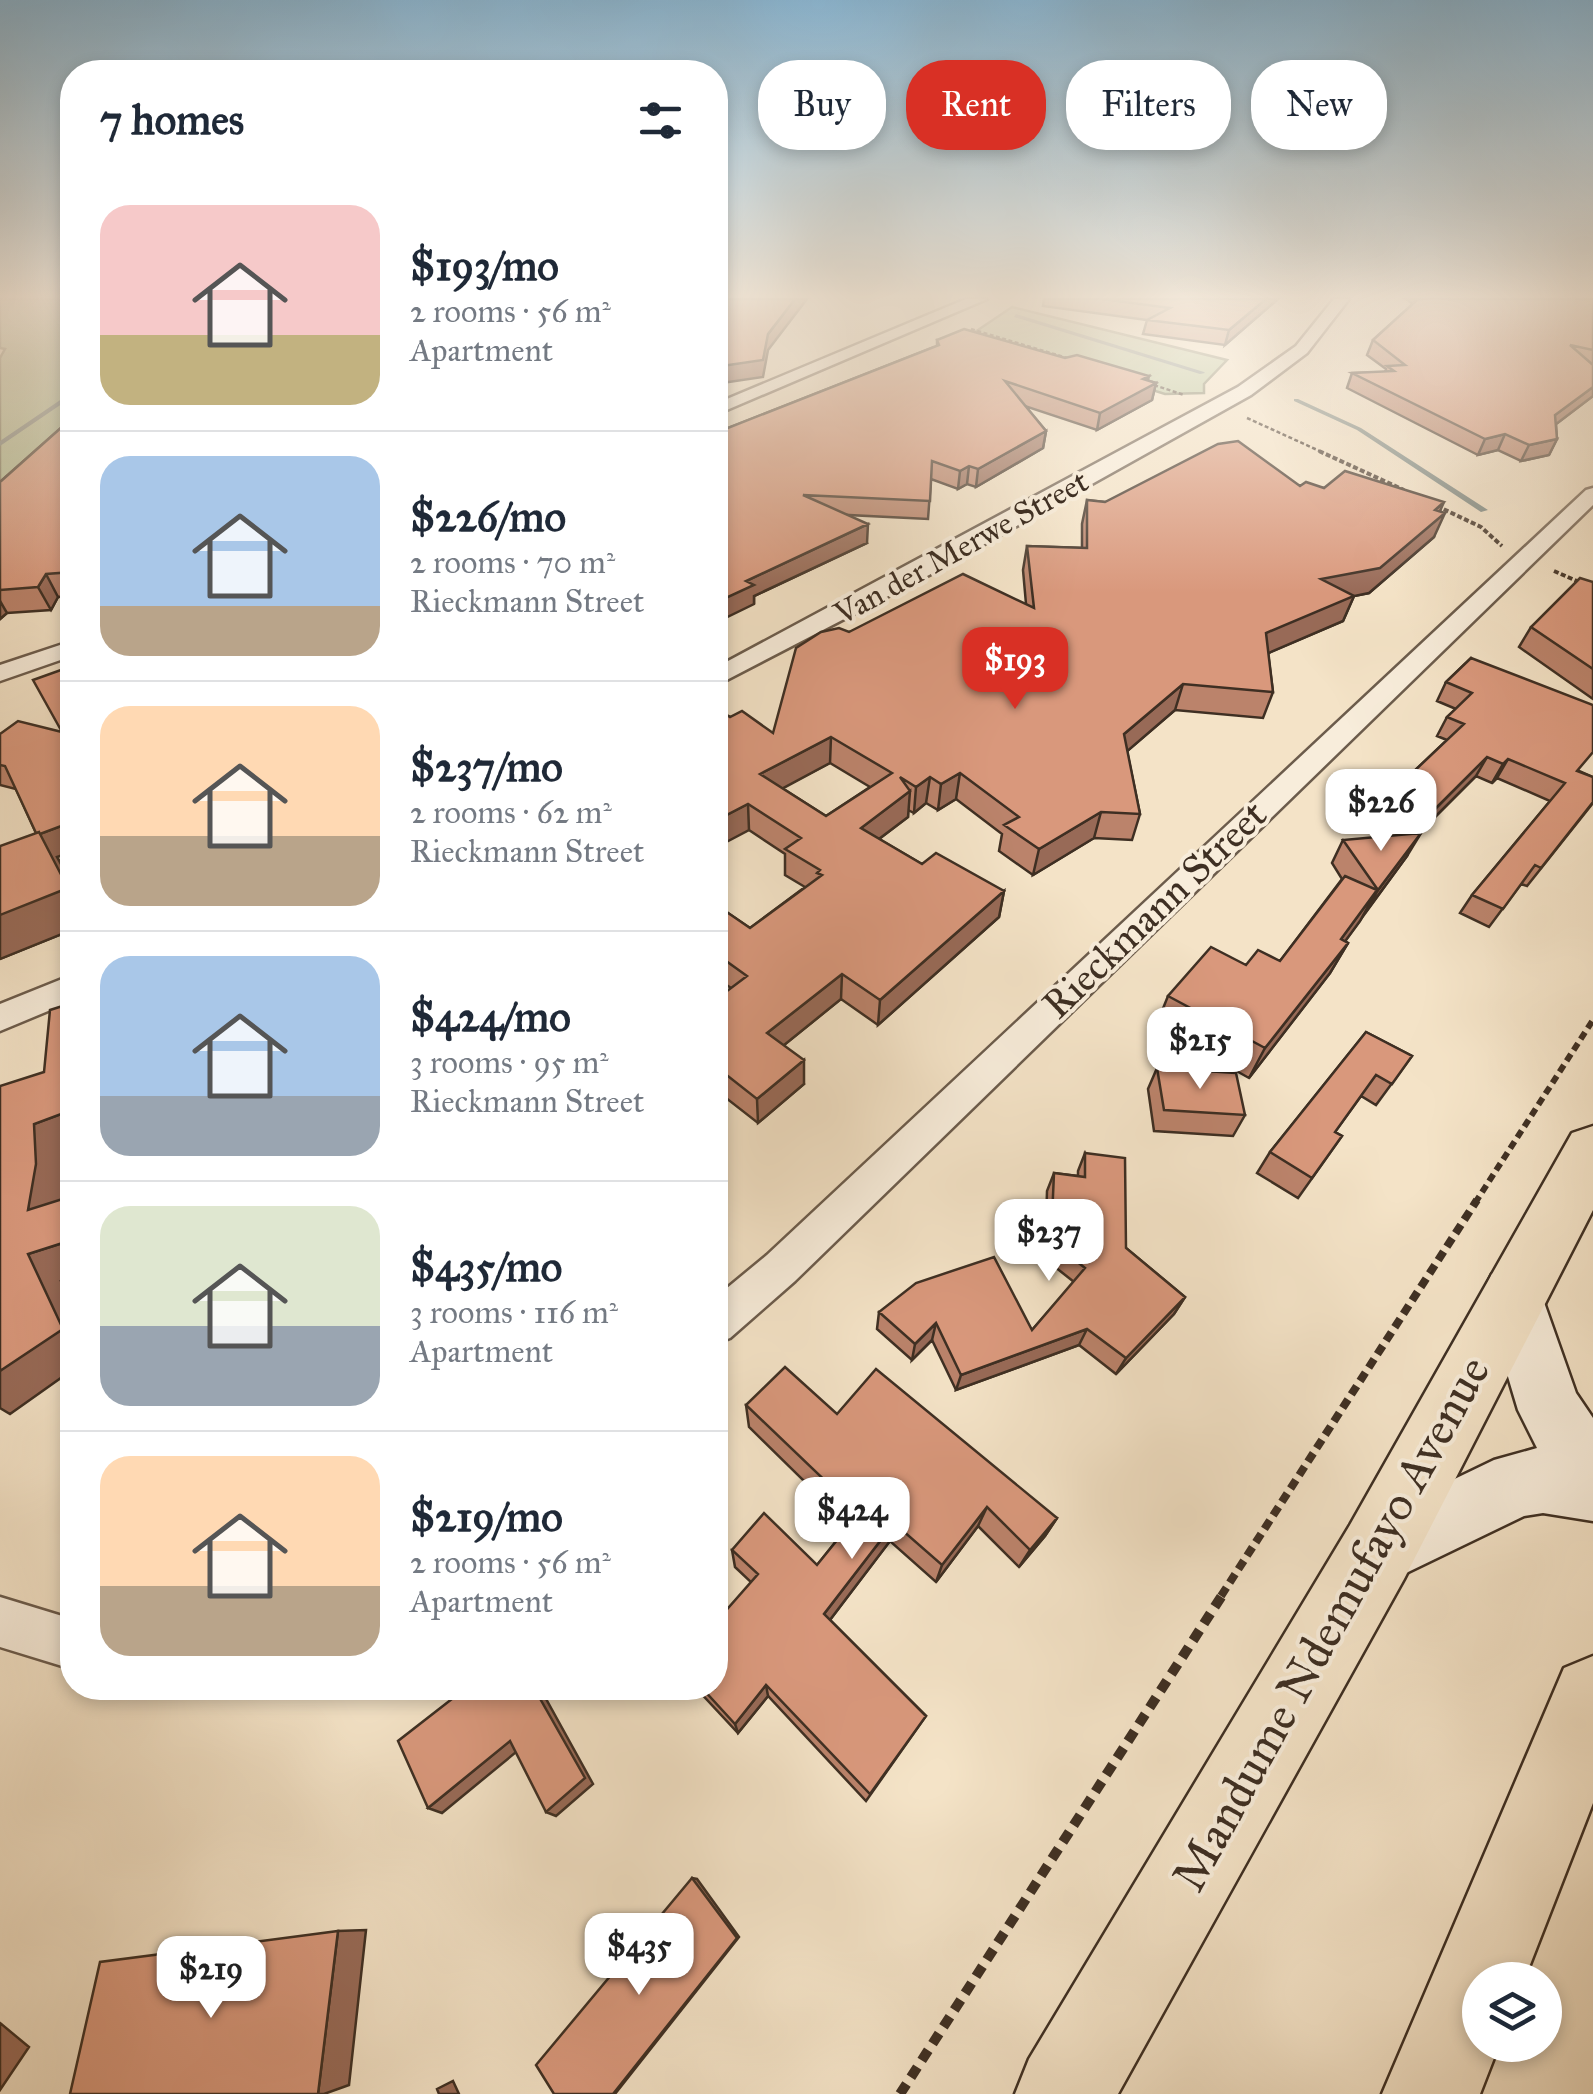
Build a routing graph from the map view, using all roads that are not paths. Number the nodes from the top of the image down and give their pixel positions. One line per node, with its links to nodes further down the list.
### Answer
1 (1231, 397): 4 (street, Van der Merwe Street)
2 (1593, 494): 10 (street, Rieckmann Street)
3 (60, 652): 5 (street)
4 (728, 671)
5 (0, 673)
6 (60, 993): 7 (street)
7 (0, 1018)
8 (1593, 1151): 9 (main road, Mandume Ndemufayo Avenue)
9 (1513, 1293): 11 (street); 13 (main road, Mandume Ndemufayo Avenue)
10 (728, 1313)
11 (1593, 1477)
12 (1593, 1488): 13 (street)
13 (1377, 1552): 17 (main road, Mandume Ndemufayo Avenue)
14 (0, 1622): 15 (street)
15 (60, 1640)
16 (1593, 1697): 18 (main road)
17 (1064, 2094)
18 (1431, 2094)

